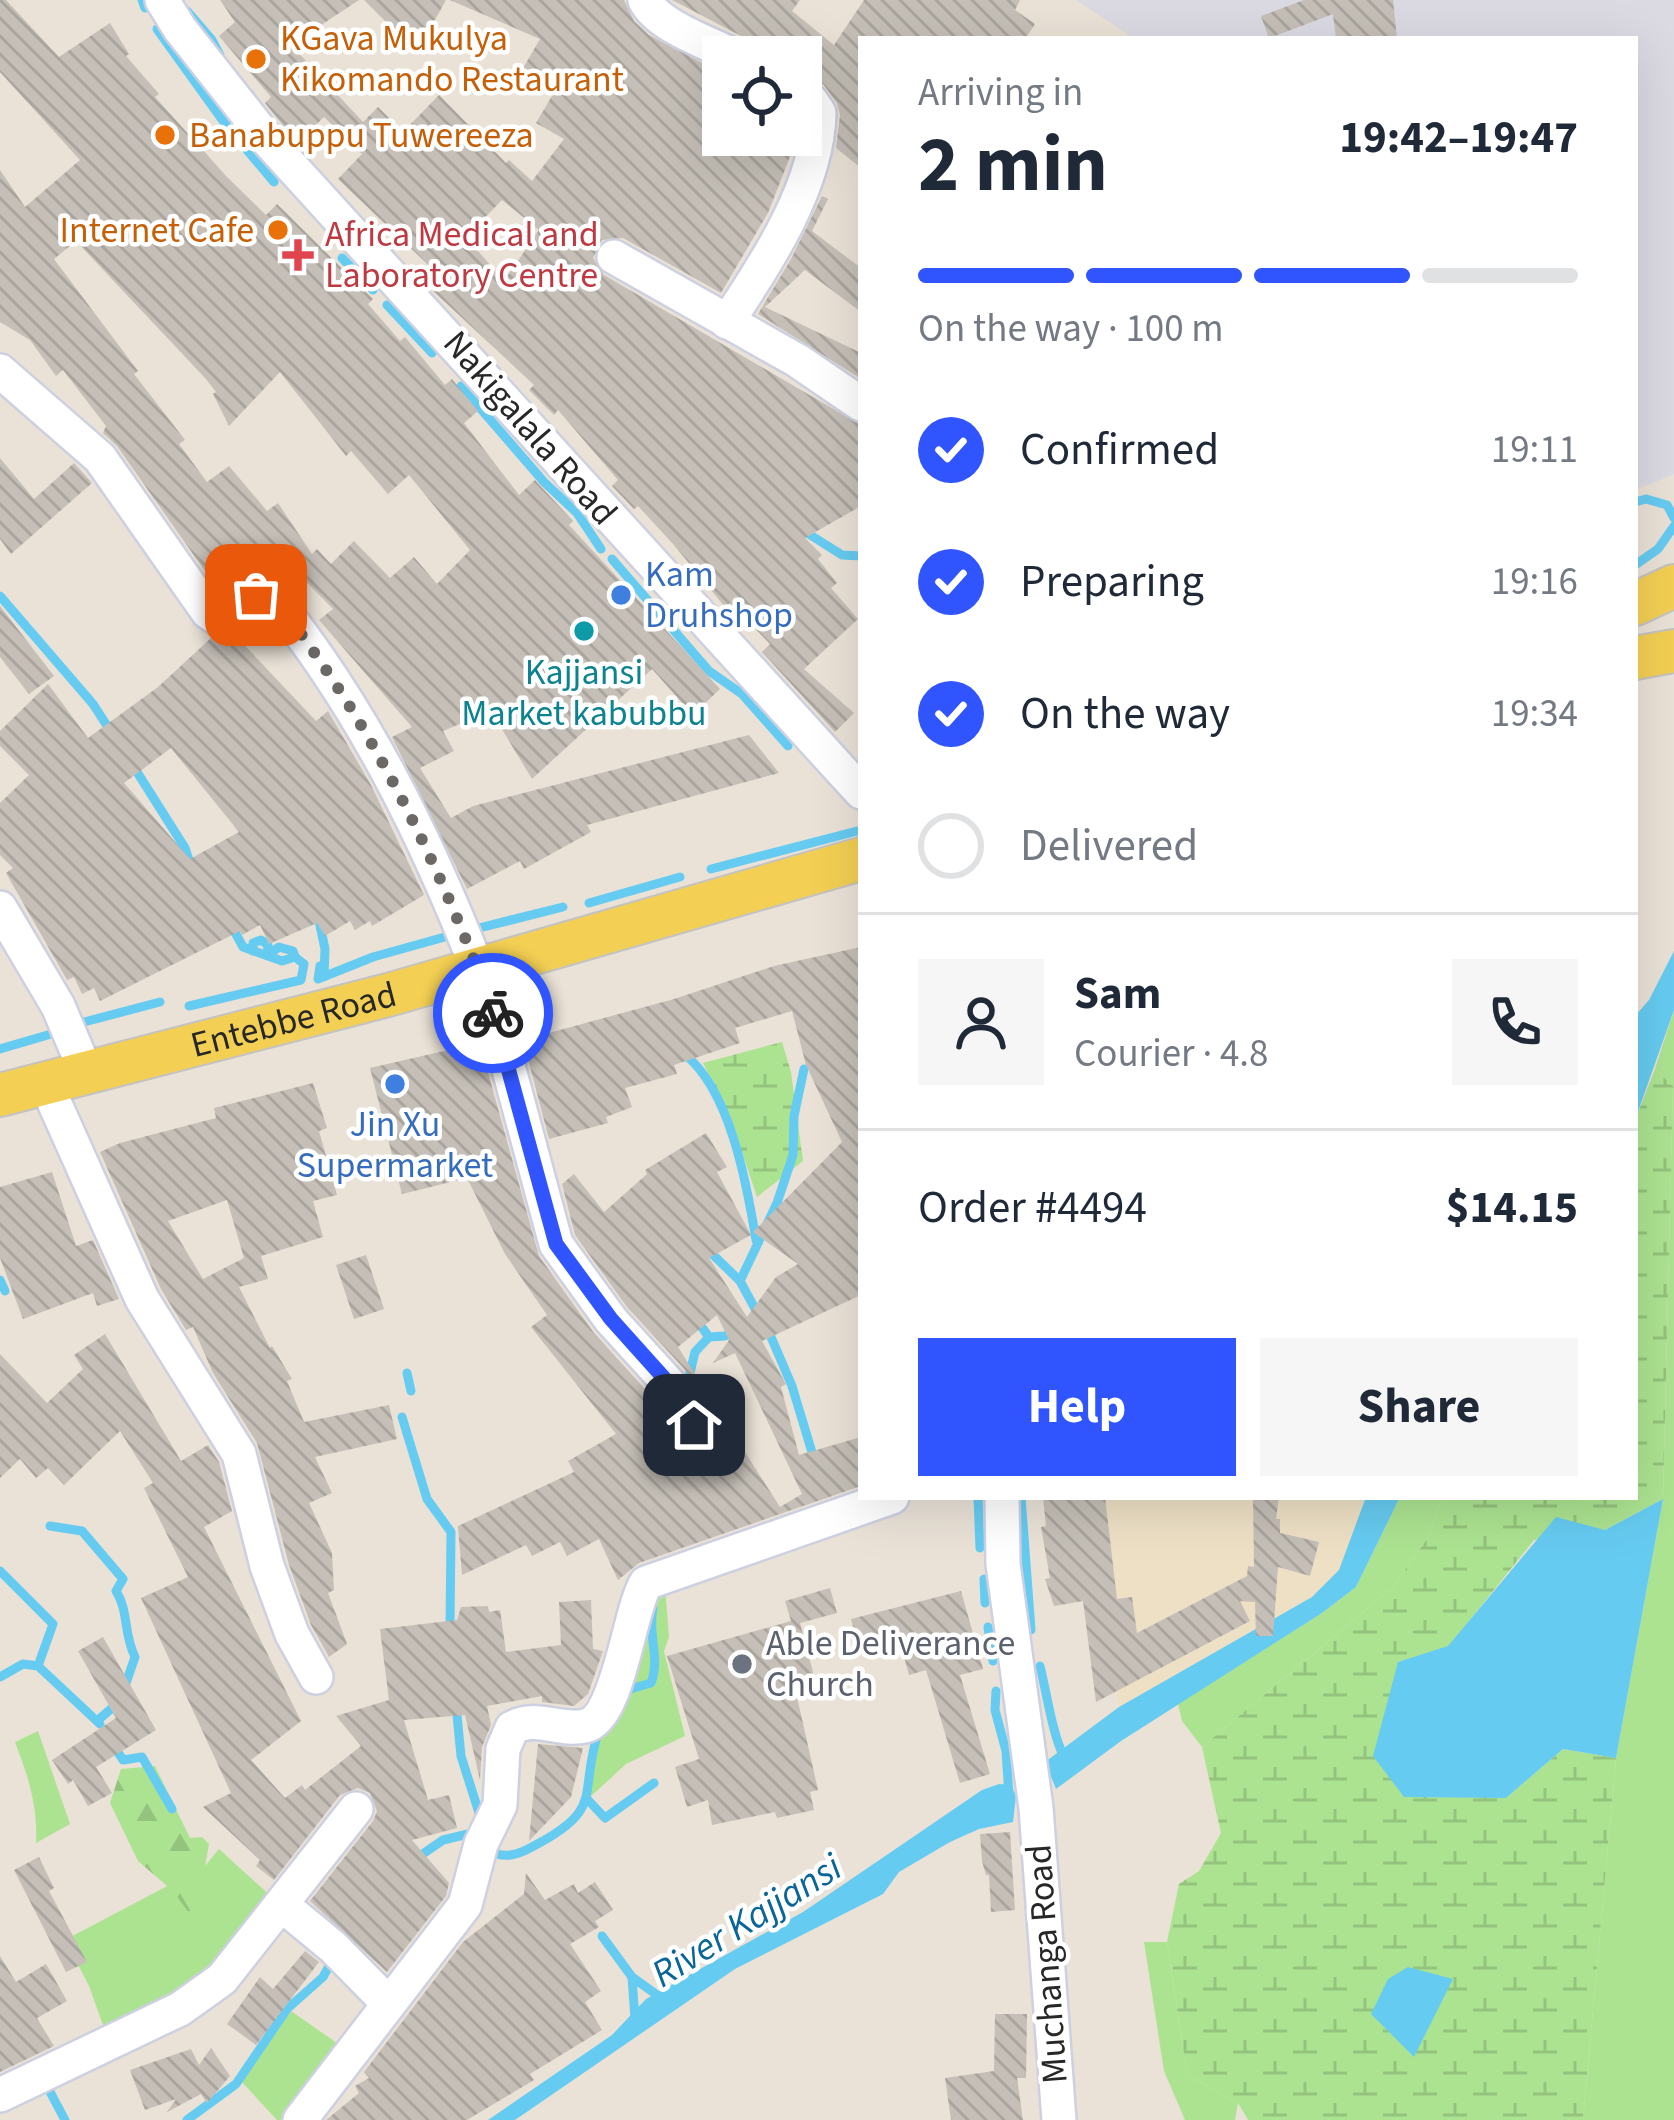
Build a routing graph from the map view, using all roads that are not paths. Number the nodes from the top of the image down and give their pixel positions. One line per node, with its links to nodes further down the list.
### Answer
1 (163, 0): 13 (street, Nakigalala Road)
2 (645, 0): 3 (street)
3 (702, 41)
4 (812, 156): 6 (street)
5 (614, 257): 6 (street)
6 (727, 322): 8 (street)
7 (0, 371): 16 (street)
8 (858, 402)
9 (1674, 586): 10 (main road)
10 (1638, 603)
11 (1674, 651): 12 (main road)
12 (1638, 657)
13 (858, 789)
14 (858, 861): 16 (main road, Entebbe Road)
15 (0, 908): 17 (street)
16 (480, 970): 17 (main road, Entebbe Road); 19 (street)
17 (66, 1078): 18 (main road, Entebbe Road); 22 (street)
18 (0, 1096)
19 (694, 1425)
20 (883, 1500): 25 (street)
21 (1002, 1500): 28 (street, Muchanga Road)
22 (316, 1677)
23 (356, 1809): 24 (street)
24 (282, 1905): 25 (street); 26 (street)
25 (389, 2004): 27 (street)
26 (0, 2095)
27 (300, 2120)
28 (1059, 2120)

